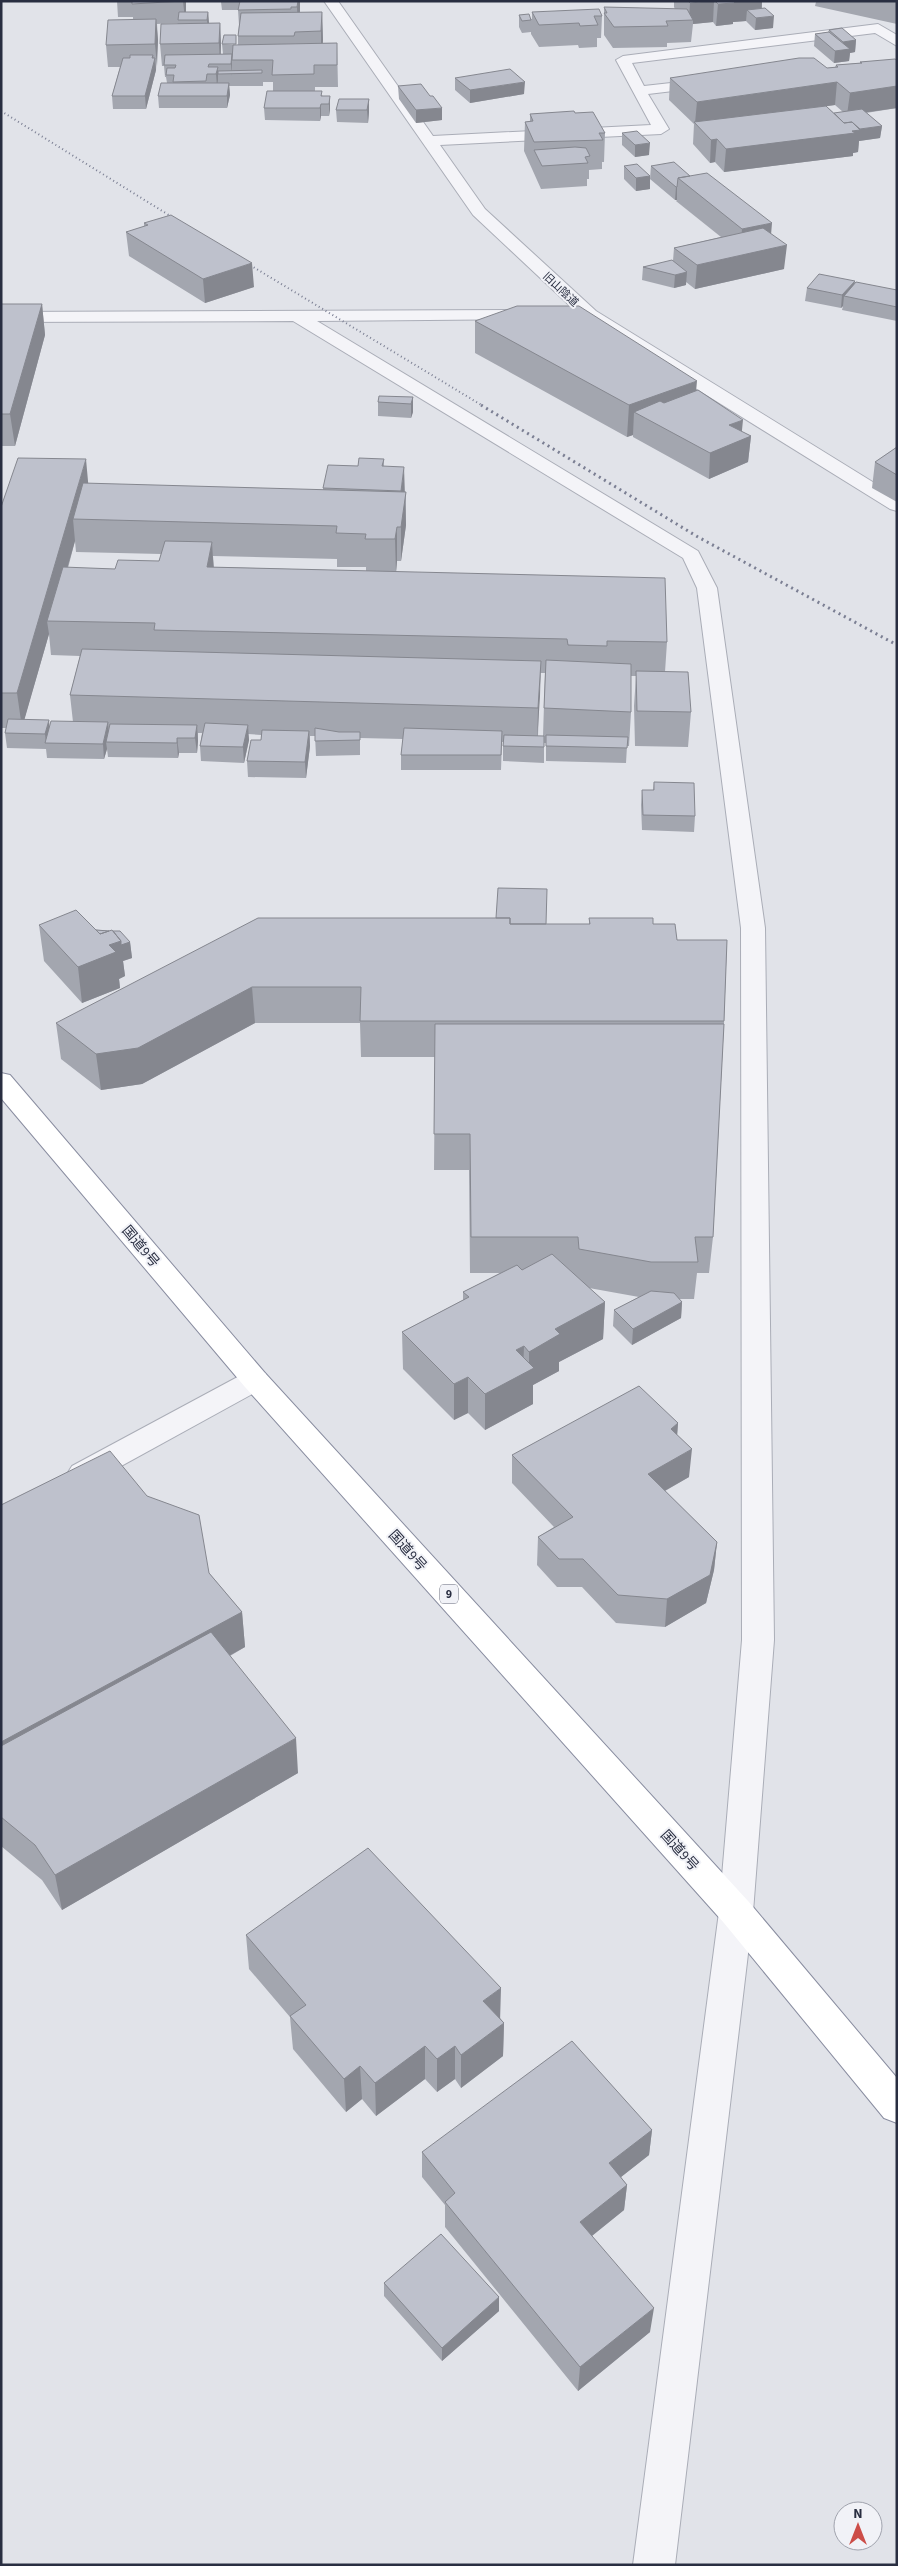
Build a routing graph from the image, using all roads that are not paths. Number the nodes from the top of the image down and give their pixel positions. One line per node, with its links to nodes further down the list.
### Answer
1 (331, 1): 5 (street, 旧山陰道)
2 (897, 42): 4 (street)
3 (717, 82): 4 (street)
4 (639, 91): 5 (street)
5 (428, 141): 8 (street, 旧山陰道)
6 (541, 315): 10 (street)
7 (570, 315): 8 (street)
8 (590, 315): 11 (street, 旧山陰道)
9 (1, 316): 10 (street)
10 (298, 317): 15 (street)
11 (897, 505)
12 (1, 1081): 13 (highway, 国道9号 / 9)
13 (255, 1380): 14 (street); 15 (highway, 国道9号 / 9)
14 (62, 1484)
15 (736, 1912): 16 (highway, 国道9号 / 9); 17 (street)
16 (897, 2106)
17 (654, 2565)

